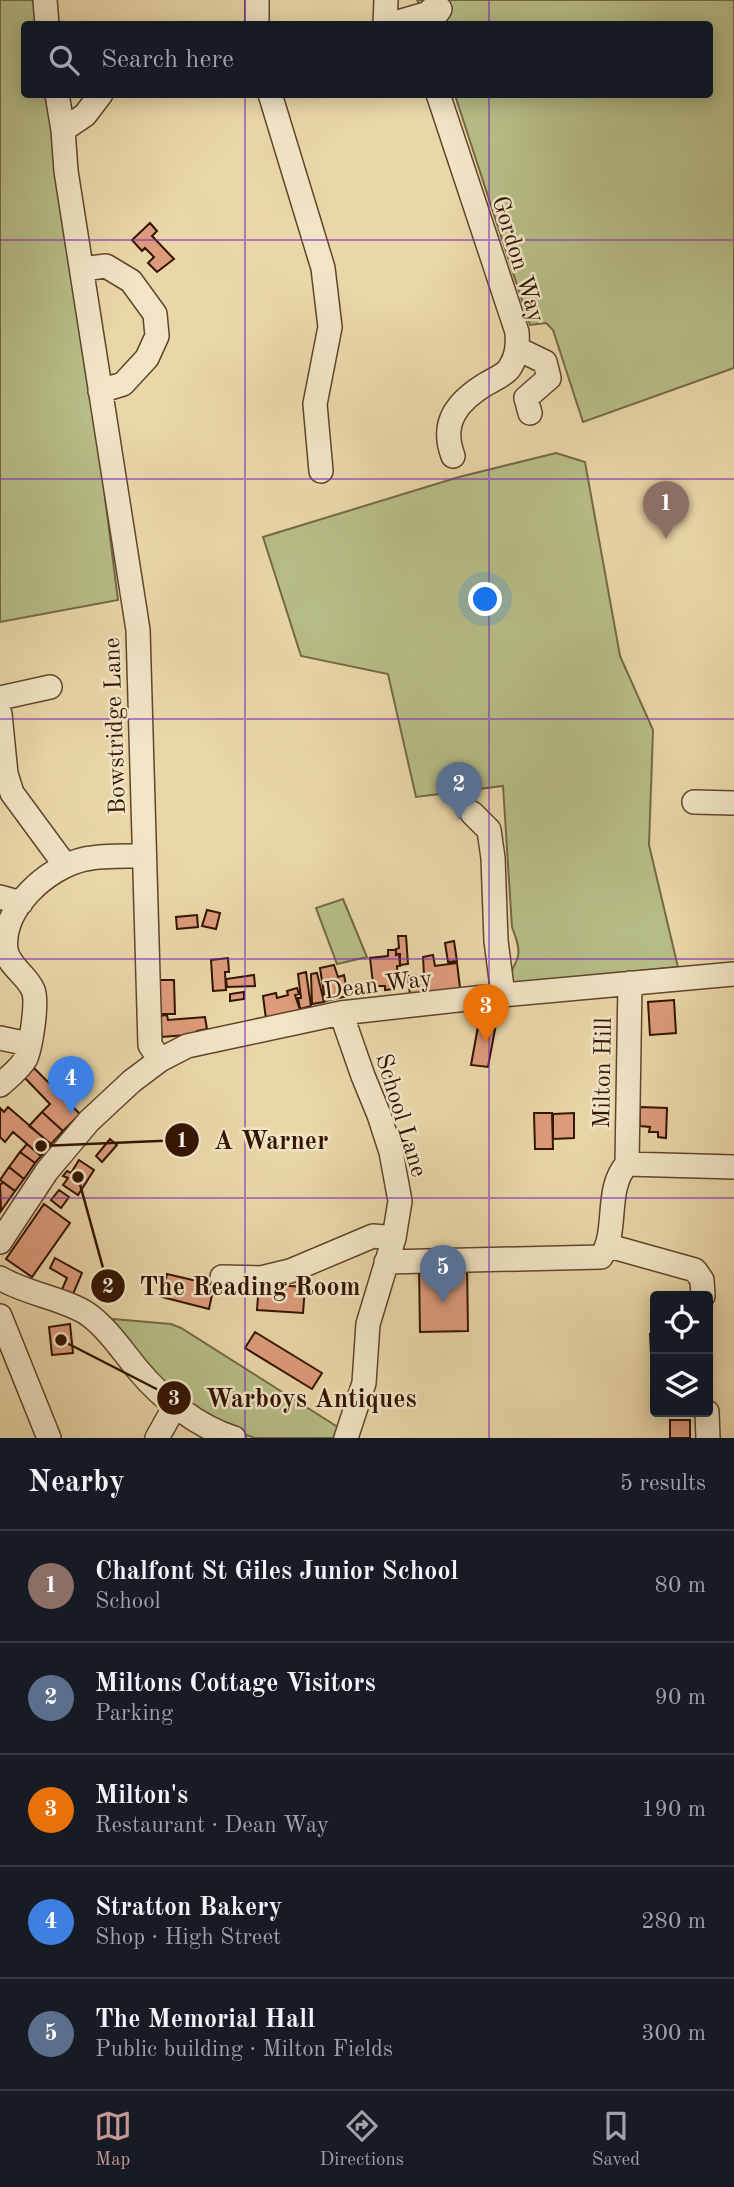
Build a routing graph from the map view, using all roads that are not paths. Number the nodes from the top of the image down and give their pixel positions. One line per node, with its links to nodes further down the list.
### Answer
1 (45, 0): 5 (street)
2 (257, 0): 6 (street)
3 (386, 0): 7 (street)
4 (441, 9): 8 (street)
5 (47, 21)
6 (257, 21)
7 (385, 21)
8 (401, 21)
9 (58, 98): 13 (street, Bowstridge Lane)
10 (98, 98): 13 (street)
11 (271, 98): 19 (street)
12 (439, 98): 15 (street, Gordon Way)
13 (63, 130): 14 (street, Bowstridge Lane)
14 (82, 268): 16 (street, Bowstridge Lane); 16 (street)
15 (518, 349): 17 (street); 18 (street, Gordon Way)
16 (100, 391): 26 (street, Bowstridge Lane)
17 (530, 413)
18 (453, 456)
19 (321, 471)
20 (50, 687): 21 (street)
21 (0, 698)
22 (0, 714): 27 (street)
23 (694, 802): 24 (street)
24 (734, 803)
25 (472, 813): 32 (street)
26 (144, 856): 27 (street); 36 (street, Bowstridge Lane)
27 (65, 865): 28 (street)
28 (11, 900): 29 (street)
29 (3, 949): 35 (street)
30 (734, 974): 31 (street, Dean Way)
31 (630, 983): 32 (street, Dean Way); 38 (street, Milton Hill)
32 (503, 995): 33 (street, Dean Way)
33 (341, 1013): 36 (street, Dean Way); 40 (street, School Lane)
34 (0, 1038): 35 (street)
35 (28, 1045): 37 (street)
36 (160, 1060): 41 (street, Dean Way)
37 (0, 1086)
38 (627, 1164): 39 (street); 42 (street)
39 (734, 1167)
40 (394, 1238): 43 (street, School Lane); 44 (street)
41 (0, 1242)
42 (609, 1246): 43 (street); 46 (street)
43 (387, 1262): 53 (street, School Lane)
44 (222, 1277)
45 (0, 1278): 48 (street)
46 (702, 1291)
47 (0, 1317): 50 (street)
48 (175, 1406): 51 (street); 52 (street)
49 (707, 1417): 54 (street)
50 (49, 1438)
51 (157, 1438)
52 (234, 1438)
53 (346, 1438)
54 (708, 1438)

